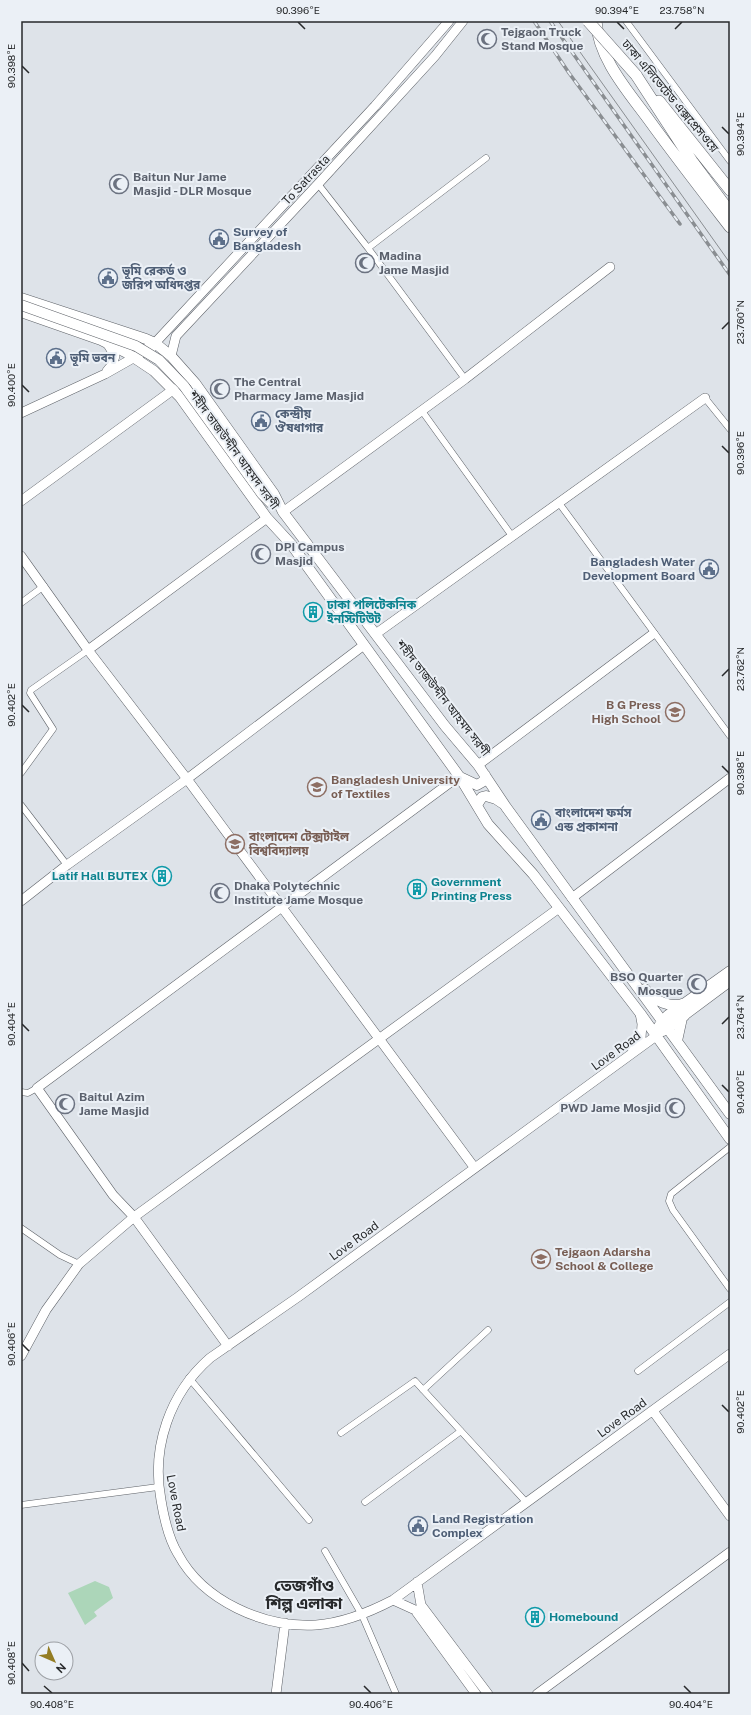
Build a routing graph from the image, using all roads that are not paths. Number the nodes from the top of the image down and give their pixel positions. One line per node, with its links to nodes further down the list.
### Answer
1 (449, 21): 6 (street)
2 (463, 21): 7 (street, To Satrasta)
3 (588, 21): 8 (highway, ঢাকা এলিভেটেড এক্সপ্রেসওয়ে, bridge)
4 (596, 21): 15 (highway, bridge)
5 (626, 21): 10 (street)
6 (426, 48): 7 (street); 11 (street)
7 (435, 56): 12 (street, To Satrasta)
8 (636, 75): 13 (highway, ঢাকা এলিভেটেড এক্সপ্রেসওয়ে); 14 (highway)
9 (486, 158): 16 (street)
10 (730, 161)
11 (310, 177): 12 (street); 23 (street)
12 (318, 184): 16 (street); 25 (street, To Satrasta)
13 (730, 190)
14 (730, 212)
15 (730, 227)
16 (368, 248): 29 (street)
17 (610, 266): 29 (street)
18 (21, 298): 21 (main road, শহীদ তাজউদ্দীন আহমদ সরণী)
19 (21, 305): 39 (main road, bridge)
20 (21, 312): 22 (main road, শহীদ তাজউদ্দীন আহমদ সরণী)
21 (132, 334): 23 (main road, শহীদ তাজউদ্দীন আহমদ সরণী); 24 (main road)
22 (105, 342): 24 (main road, শহীদ তাজউদ্দীন আহমদ সরণী); 28 (street)
23 (155, 343): 25 (main road, শহীদ তাজউদ্দীন আহমদ সরণী); 26 (main road); 27 (main road)
24 (123, 350): 26 (main road, শহীদ তাজউদ্দীন আহমদ সরণী)
25 (171, 356): 30 (main road); 39 (main road, শহীদ তাজউদ্দীন আহমদ সরণী)
26 (135, 357): 27 (main road, শহীদ তাজউদ্দীন আহমদ সরণী); 28 (street)
27 (151, 368): 30 (main road, শহীদ তাজউদ্দীন আহমদ সরণী)
28 (105, 374): 35 (street)
29 (465, 379): 34 (street)
30 (166, 382): 31 (main road, শহীদ তাজউদ্দীন আহমদ সরণী); 33 (street)
31 (174, 389): 33 (street); 40 (main road, শহীদ তাজউদ্দীন আহমদ সরণী)
32 (705, 398): 36 (street); 38 (street)
33 (160, 400): 37 (street)
34 (422, 411): 39 (street); 41 (street)
35 (21, 412)
36 (730, 429)
37 (21, 501)
38 (559, 503): 41 (street); 46 (street)
39 (283, 512): 45 (main road, শহীদ তাজউদ্দীন আহমদ সরণী)
40 (267, 518): 47 (main road, শহীদ তাজউদ্দীন আহমদ সরণী); 48 (street)
41 (512, 536): 45 (street)
42 (21, 556): 43 (street)
43 (44, 586): 44 (street); 48 (street)
44 (21, 603)
45 (377, 633): 50 (main road, শহীদ তাজউদ্দীন আহমদ সরণী)
46 (653, 634): 49 (street); 50 (street)
47 (364, 646): 53 (main road, শহীদ তাজউদ্দীন আহমদ সরণী); 55 (street)
48 (88, 650): 51 (street); 55 (street)
49 (730, 736)
50 (478, 765): 52 (main road, শহীদ তাজউদ্দীন আহমদ সরণী)
51 (21, 773)
52 (485, 775): 53 (main road); 58 (main road, শহীদ তাজউদ্দীন আহমদ সরণী)
53 (459, 776): 57 (main road, শহীদ তাজউদ্দীন আহমদ সরণী); 62 (street)
54 (730, 778): 60 (street)
55 (187, 779): 59 (street); 62 (street)
56 (21, 805): 59 (street)
57 (477, 806): 58 (main road); 63 (main road, শহীদ তাজউদ্দীন আহমদ সরণী)
58 (506, 807): 60 (main road, শহীদ তাজউদ্দীন আহমদ সরণী)
59 (67, 864): 61 (street)
60 (572, 898): 64 (main road, শহীদ তাজউদ্দীন আহমদ সরণী)
61 (21, 901)
62 (282, 908): 71 (street); 74 (street)
63 (559, 908): 68 (main road, শহীদ তাজউদ্দীন আহমদ সরণী); 71 (street)
64 (620, 963): 67 (main road); 69 (main road, শহীদ তাজউদ্দীন আহমদ সরণী)
65 (730, 971): 67 (main road)
66 (730, 981): 67 (main road)
67 (687, 1007): 69 (main road); 72 (main road)
68 (640, 1014): 70 (main road, শহীদ তাজউদ্দীন আহমদ সরণী); 73 (street)
69 (665, 1024): 70 (main road); 72 (main road, শহীদ তাজউদ্দীন আহমদ সরণী)
70 (656, 1036): 73 (street, Love Road); 78 (main road, শহীদ তাজউদ্দীন আহমদ সরণী)
71 (380, 1039): 81 (street); 82 (street)
72 (677, 1041): 76 (main road, শহীদ তাজউদ্দীন আহমদ সরণী)
73 (589, 1085): 81 (street, Love Road)
74 (37, 1088): 75 (street); 82 (street)
75 (21, 1092)
76 (730, 1114)
77 (730, 1120): 78 (main road)
78 (721, 1127): 79 (main road, শহীদ তাজউদ্দীন আহমদ সরণী)
79 (730, 1139)
80 (730, 1147): 85 (street)
81 (474, 1167): 88 (street, Love Road)
82 (134, 1217): 84 (street); 88 (street)
83 (21, 1228): 84 (street)
84 (79, 1264): 90 (street)
85 (730, 1289)
86 (730, 1302): 91 (street)
87 (488, 1330): 93 (street)
88 (228, 1346): 92 (street, Love Road)
89 (730, 1354): 94 (street, Love Road)
90 (21, 1356)
91 (638, 1371)
92 (189, 1378): 97 (street, Love Road); 102 (street)
93 (423, 1390): 95 (street); 96 (street)
94 (653, 1411): 99 (street, Love Road); 101 (street)
95 (461, 1431): 98 (street); 99 (street)
96 (341, 1433)
97 (158, 1487): 100 (street); 109 (street, Love Road)
98 (365, 1502)
99 (526, 1502): 105 (street, Love Road)
100 (21, 1505)
101 (730, 1516)
102 (309, 1520)
103 (325, 1551): 108 (street)
104 (730, 1552): 114 (street)
105 (417, 1582): 106 (street, Love Road); 107 (street)
106 (393, 1600): 107 (street); 108 (street, Love Road)
107 (418, 1607): 112 (street); 113 (street)
108 (362, 1614): 109 (street, Love Road); 111 (street)
109 (285, 1623): 110 (street)
110 (276, 1694)
111 (396, 1694)
112 (476, 1694)
113 (488, 1694)
114 (537, 1694)

